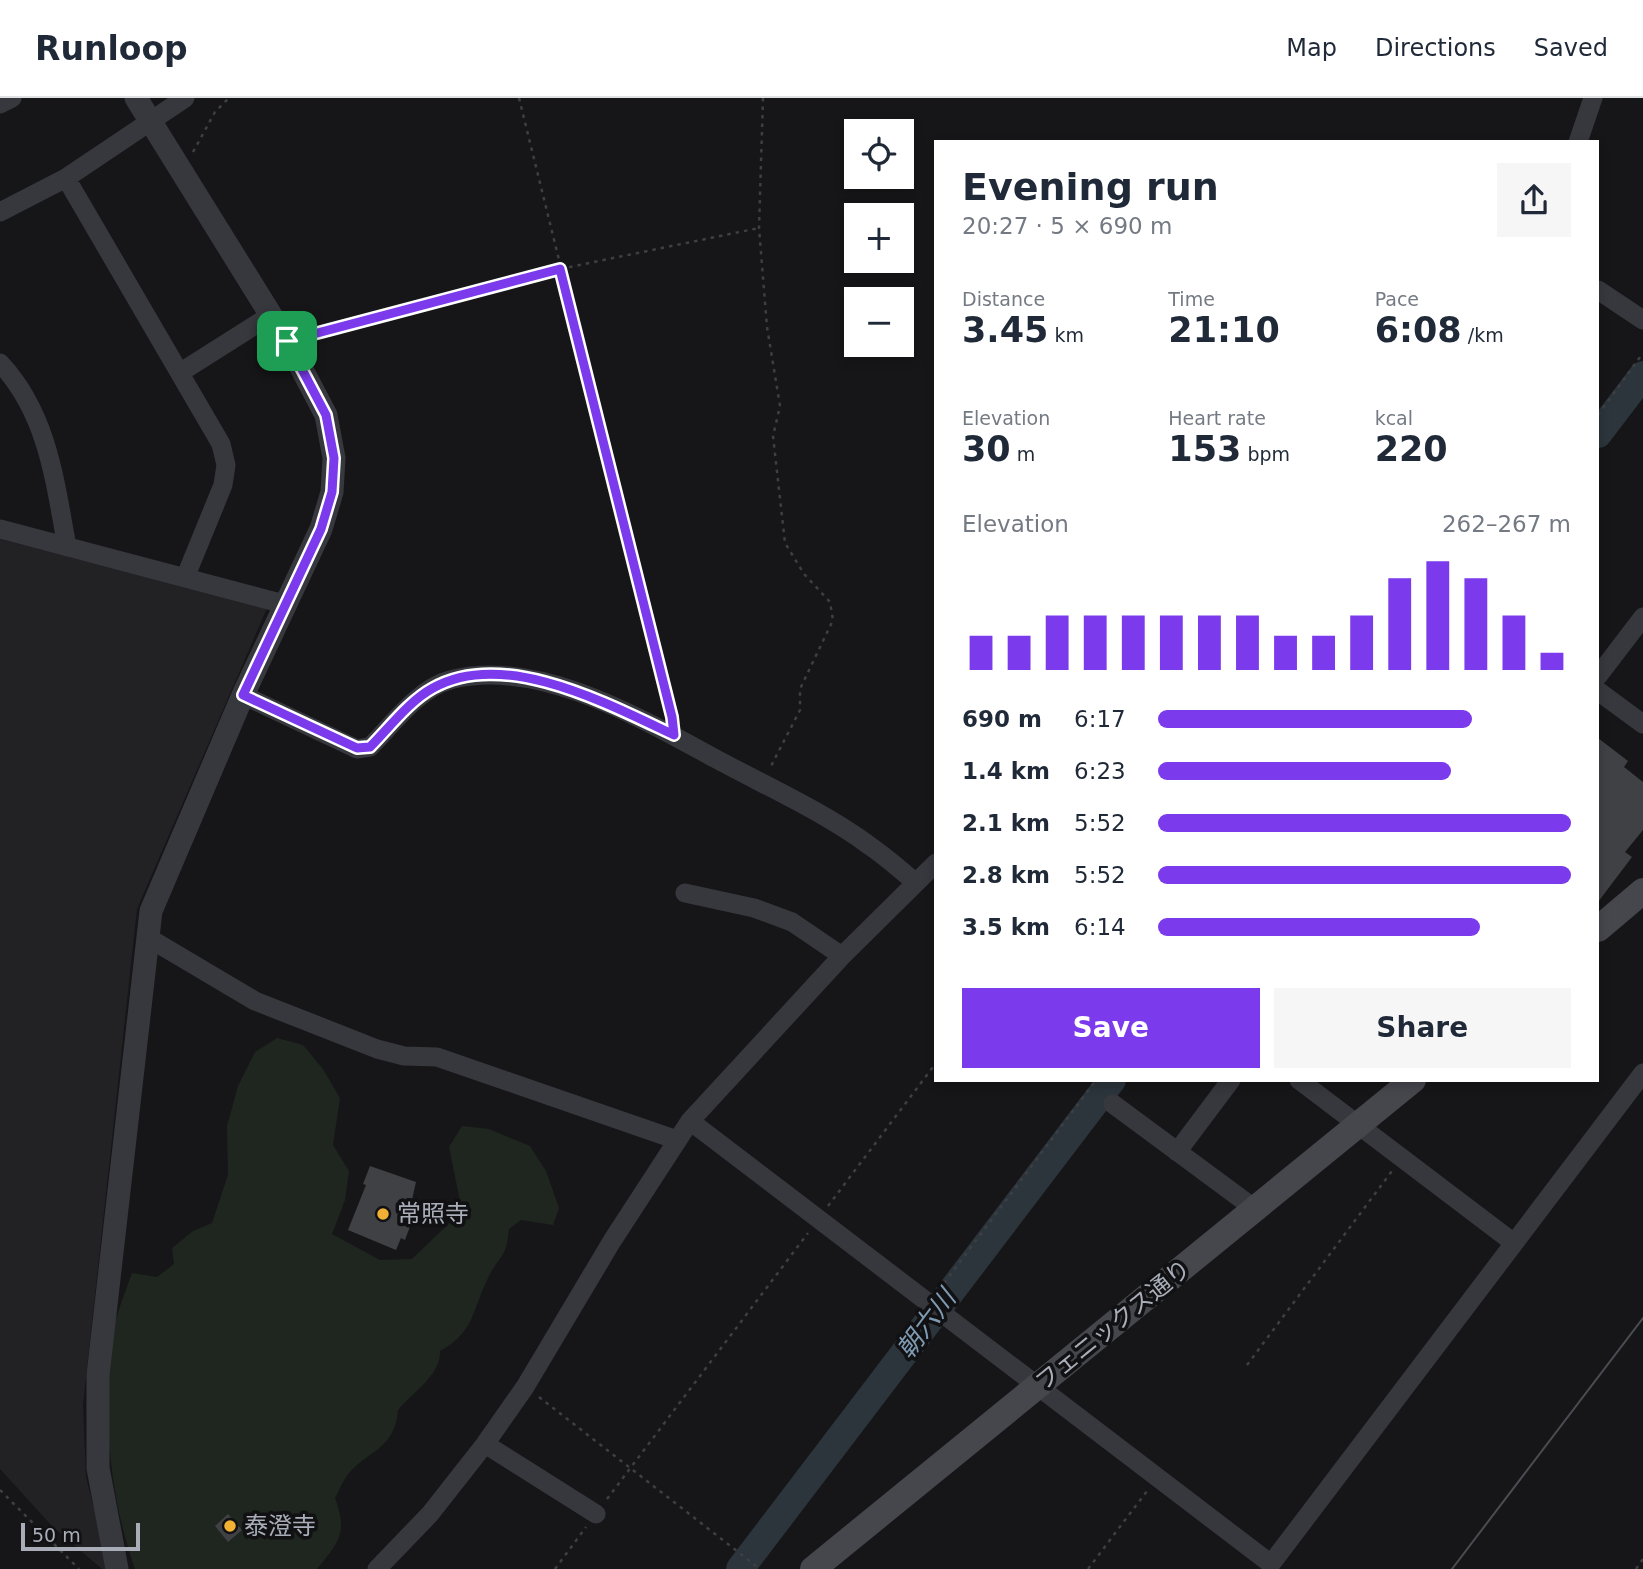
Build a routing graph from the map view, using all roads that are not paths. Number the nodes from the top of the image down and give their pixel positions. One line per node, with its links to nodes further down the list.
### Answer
1 (12, 98): 5 (street)
2 (136, 98): 6 (street)
3 (185, 98): 6 (street)
4 (1593, 98): 7 (street)
5 (0, 104)
6 (152, 122): 8 (street); 11 (street)
7 (1579, 140)
8 (66, 178): 9 (street); 14 (street)
9 (0, 212)
10 (1599, 291): 12 (street)
11 (271, 315): 14 (street); 18 (street)
12 (1643, 320)
13 (0, 363): 16 (street)
14 (181, 372): 17 (street)
15 (0, 529): 16 (street)
16 (67, 547): 17 (street)
17 (185, 578): 18 (street)
18 (284, 604): 22 (street)
19 (1643, 617): 20 (street)
20 (1599, 675)
21 (1599, 692): 23 (street)
22 (243, 695): 25 (street); 29 (street)
23 (1643, 724)
24 (934, 865): 25 (street)
25 (916, 883): 30 (street)
26 (1643, 891): 28 (main road)
27 (685, 893): 30 (street)
28 (1599, 928)
29 (147, 937): 38 (street); 45 (street)
30 (842, 956): 36 (street)
31 (1643, 1073): 41 (street)
32 (1227, 1082): 39 (street)
33 (1301, 1082): 37 (street)
34 (1411, 1082): 37 (main road, フェニックス通り)
35 (1113, 1104): 39 (street)
36 (690, 1121): 38 (street); 42 (street)
37 (1356, 1126): 40 (main road, フェニックス通り); 41 (street)
38 (677, 1140): 43 (street)
39 (1177, 1152): 40 (street)
40 (1255, 1209): 42 (main road, フェニックス通り)
41 (1514, 1243): 42 (street)
42 (1038, 1386): 47 (main road, フェニックス通り)
43 (485, 1444): 44 (street); 46 (street)
44 (596, 1514)
45 (117, 1569)
46 (377, 1569)
47 (813, 1569)

